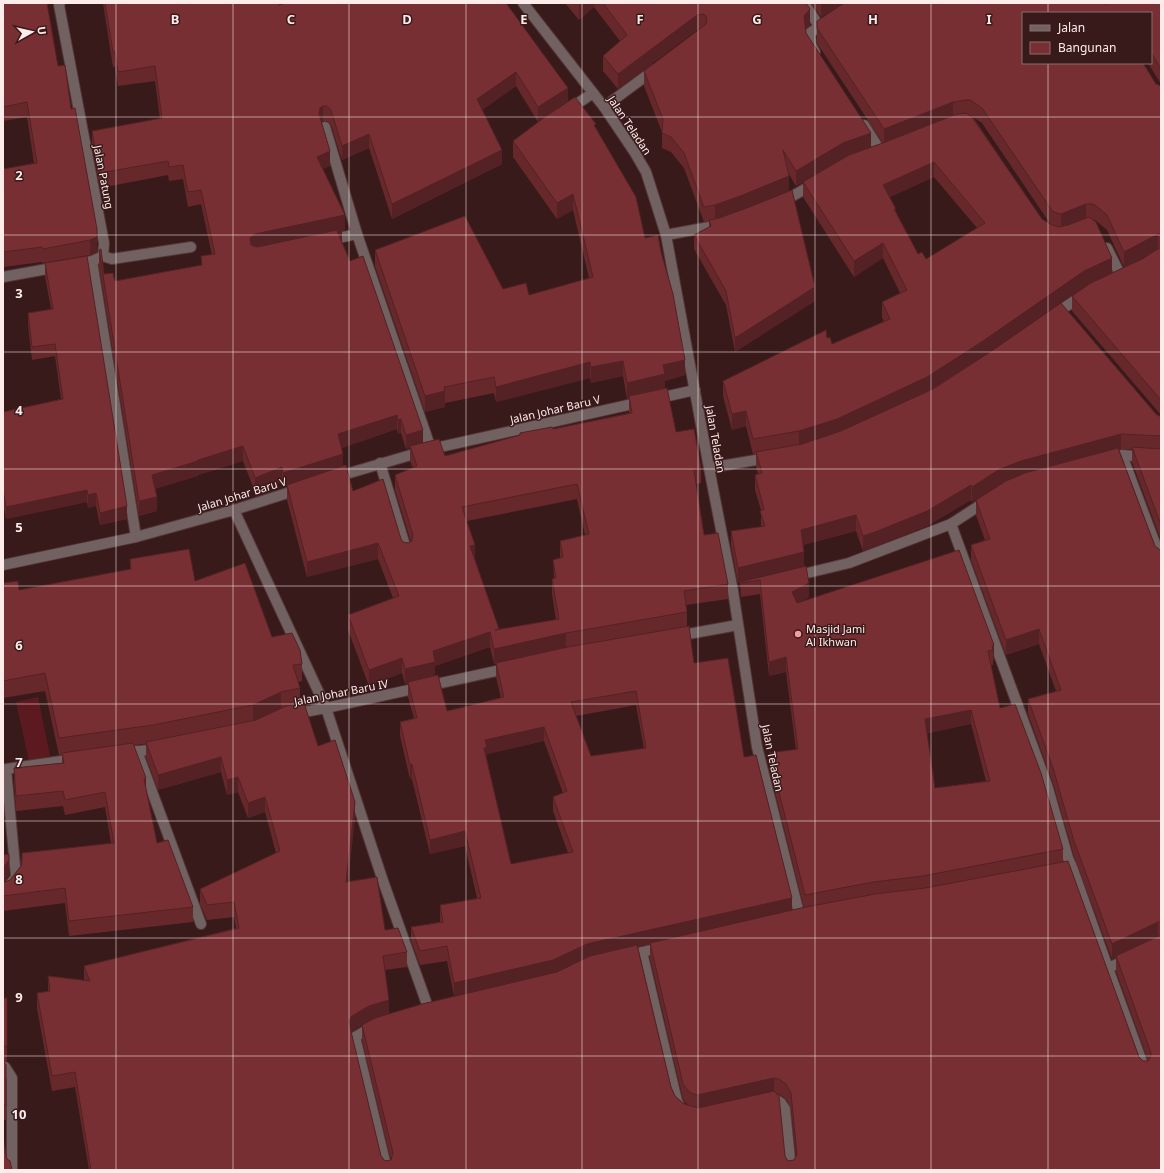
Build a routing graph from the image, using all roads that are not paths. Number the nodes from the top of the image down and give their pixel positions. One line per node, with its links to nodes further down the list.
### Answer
1 (60, 3): 22 (street, Jalan Patung)
2 (523, 3): 8 (street, Jalan Teladan)
3 (804, 3): 5 (street)
4 (838, 15): 5 (street)
5 (819, 26): 6 (street)
6 (819, 57)
7 (664, 62): 9 (street)
8 (593, 93): 9 (street, Jalan Teladan); 10 (street)
9 (604, 107): 18 (street, Jalan Teladan)
10 (562, 114)
11 (856, 114): 13 (street)
12 (326, 127): 17 (street)
13 (867, 157)
14 (822, 179): 15 (street)
15 (771, 205)
16 (731, 221): 18 (street)
17 (357, 234): 20 (street); 29 (street)
18 (666, 234): 28 (street, Jalan Teladan)
19 (1103, 239): 24 (street)
20 (318, 242)
21 (192, 248): 22 (street)
22 (103, 256): 23 (street)
23 (92, 261): 25 (street); 41 (street)
24 (1133, 271)
25 (3, 277)
26 (1095, 288): 27 (street)
27 (1049, 318)
28 (695, 390): 29 (street, Jalan Johar Baru V); 35 (street, Jalan Teladan)
29 (431, 449): 34 (street, Jalan Johar Baru V)
30 (1122, 455): 32 (street); 33 (street); 43 (street)
31 (778, 456): 35 (street)
32 (1161, 458)
33 (1099, 461)
34 (380, 463): 36 (street, Jalan Johar Baru V); 42 (street)
35 (709, 468): 46 (street, Jalan Teladan)
36 (329, 480)
37 (307, 487): 39 (street, Jalan Johar Baru V)
38 (997, 495): 40 (street)
39 (234, 510): 41 (street, Jalan Johar Baru V); 49 (street)
40 (951, 524): 45 (street); 63 (street)
41 (136, 537): 44 (street, Jalan Johar Baru V)
42 (407, 552)
43 (1161, 559)
44 (3, 565)
45 (787, 578)
46 (738, 625): 47 (street); 57 (street, Jalan Teladan)
47 (666, 638)
48 (521, 665): 49 (street, Jalan Johar Baru IV)
49 (326, 708): 50 (street, Jalan Johar Baru IV); 64 (street)
50 (284, 715)
51 (170, 746): 52 (street)
52 (137, 751): 53 (street); 58 (street)
53 (113, 754)
54 (82, 758): 55 (street)
55 (4, 769): 56 (street)
56 (3, 892)
57 (800, 917)
58 (201, 924)
59 (672, 945): 60 (street)
60 (642, 952): 62 (street); 69 (street)
61 (1135, 956): 63 (street)
62 (619, 958)
63 (1108, 968): 67 (street)
64 (415, 1014)
65 (386, 1023): 71 (street)
66 (3, 1066): 70 (street)
67 (1146, 1070)
68 (760, 1102): 72 (street)
69 (690, 1115)
70 (9, 1167)
71 (387, 1170)
72 (791, 1170)

